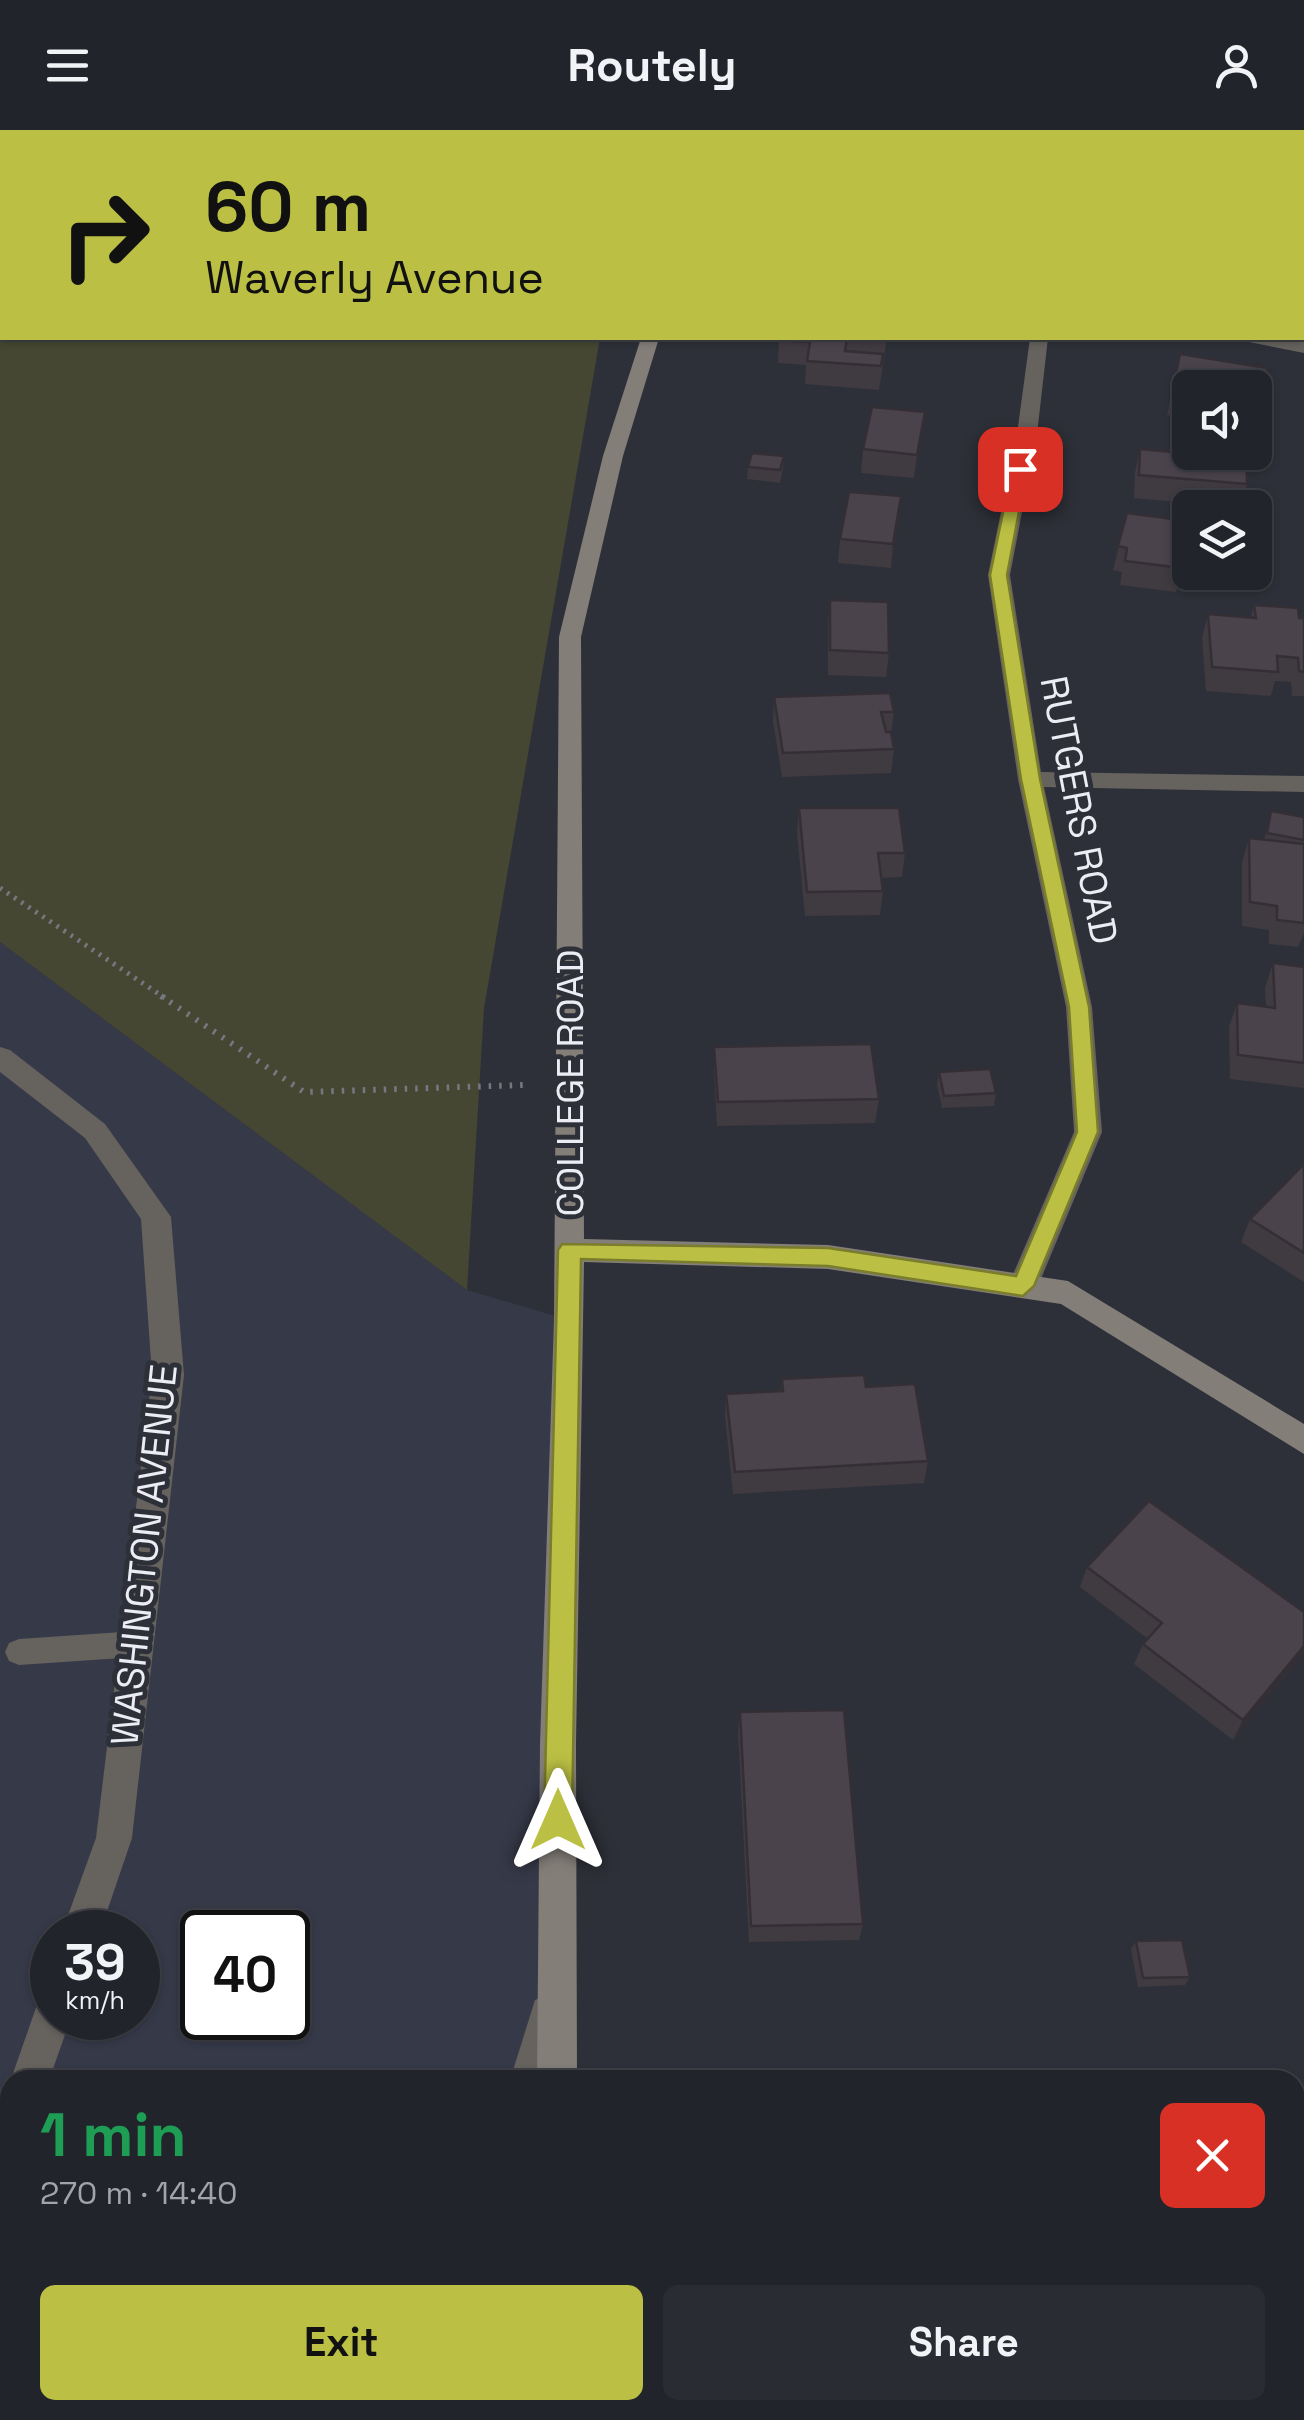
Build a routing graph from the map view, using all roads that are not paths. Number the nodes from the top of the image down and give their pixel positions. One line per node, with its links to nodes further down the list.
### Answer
1 (649, 340): 8 (street, COLLEGE ROAD)
2 (1039, 340): 5 (street, RUTGERS ROAD)
3 (1267, 340): 4 (street)
4 (1304, 347)
5 (1030, 779): 6 (street); 9 (street, RUTGERS ROAD)
6 (1304, 784)
7 (0, 1057): 11 (street, WASHINGTON AVENUE)
8 (570, 1250): 9 (street); 14 (street, COLLEGE ROAD)
9 (1023, 1286): 10 (street)
10 (1304, 1441)
11 (137, 1644): 12 (lane); 13 (street, WASHINGTON AVENUE)
12 (19, 1652)
13 (89, 1910)
14 (558, 1972): 17 (lane); 18 (street, COLLEGE ROAD)
15 (43, 2040): 16 (street)
16 (33, 2070)
17 (530, 2070)
18 (557, 2070)

